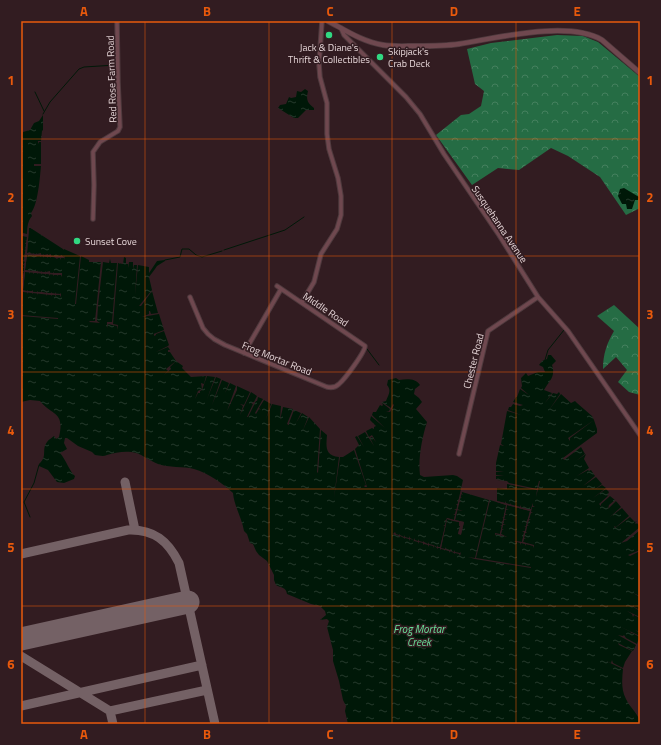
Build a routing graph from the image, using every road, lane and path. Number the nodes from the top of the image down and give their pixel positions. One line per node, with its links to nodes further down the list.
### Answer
1 (117, 21): 6 (street, Red Rose Farm Road)
2 (322, 21): 11 (street)
3 (328, 21): 4 (street)
4 (341, 28): 5 (street); 10 (street, Susquehanna Avenue)
5 (640, 73)
6 (93, 219)
7 (277, 286): 8 (street, Middle Road)
8 (281, 289): 11 (street, Middle Road); 13 (street)
9 (190, 297): 13 (street, Frog Mortar Road)
10 (538, 297): 14 (street, Susquehanna Avenue); 15 (street, Chester Road)
11 (302, 302): 12 (street, Middle Road)
12 (365, 347): 13 (street, Frog Mortar Road)
13 (244, 353)
14 (640, 435)
15 (459, 454)

